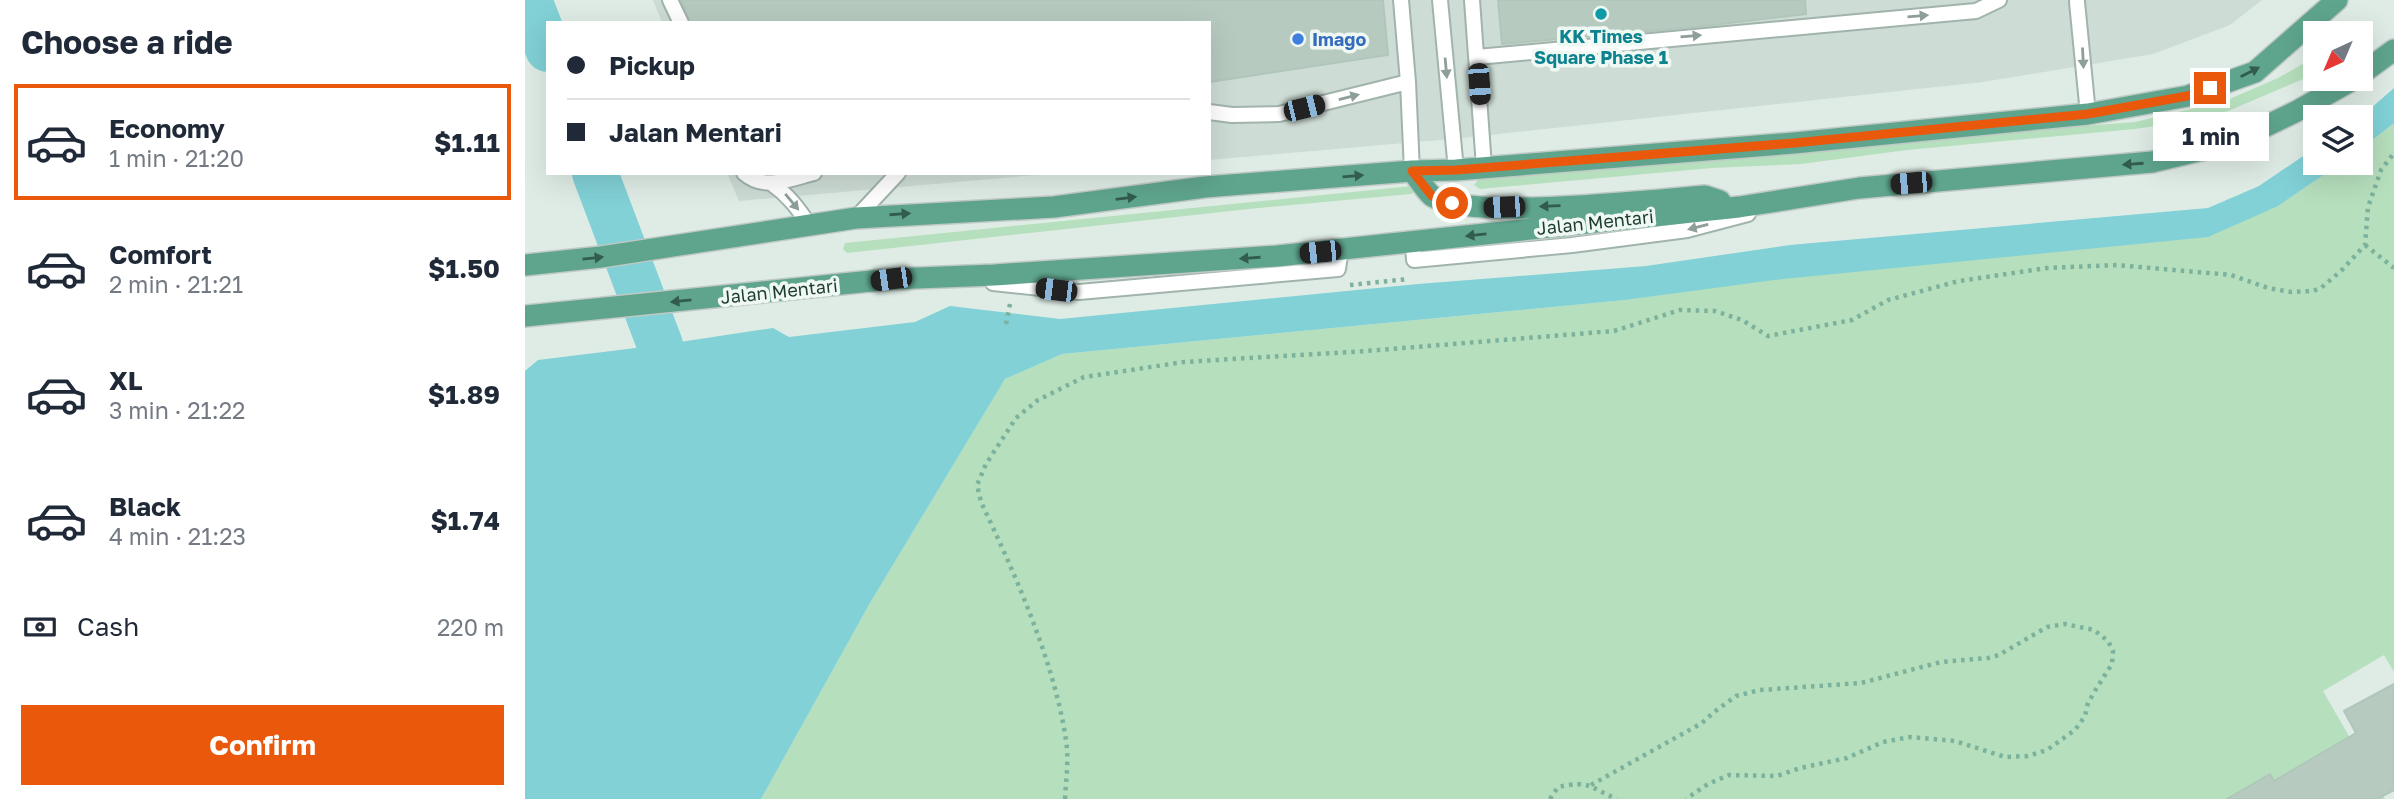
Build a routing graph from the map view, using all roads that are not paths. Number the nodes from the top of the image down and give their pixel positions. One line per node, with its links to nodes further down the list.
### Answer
1 (670, 0): 8 (lane)
2 (1401, 0): 13 (lane)
3 (1440, 0): 18 (lane, one-way to 18)
4 (1472, 0): 11 (lane)
5 (1999, 0): 11 (lane, one-way to 5)
6 (2337, 0): 9 (main road); 16 (main road, one-way to 6)
7 (2082, 1): 16 (lane, one-way to 16)
8 (680, 21)
9 (2327, 21)
10 (2394, 50): 12 (main road, Jalan Mentari)
11 (1477, 57): 17 (lane)
12 (2373, 64)
13 (1408, 82): 15 (lane, one-way to 13); 19 (lane)
14 (2330, 91): 25 (main road, Jalan Mentari, one-way to 25)
15 (1211, 112)
16 (2088, 114): 17 (main road)
17 (1484, 167): 18 (main road)
18 (1456, 170): 19 (main road)
19 (1412, 171): 23 (main road, one-way to 19); 26 (main road, one-way to 19)
20 (746, 175): 24 (lane)
21 (805, 175): 24 (lane)
22 (896, 175): 27 (lane)
23 (1199, 180): 27 (main road, one-way to 23)
24 (771, 183): 28 (lane, one-way to 28)
25 (1859, 187): 26 (main road, Jalan Mentari); 29 (lane, one-way to 29)
26 (1739, 207): 31 (main road, Jalan Mentari, one-way to 31)
27 (856, 218): 28 (main road)
28 (809, 225): 30 (main road, one-way to 28)
29 (1413, 245)
30 (525, 265)
31 (525, 316)

